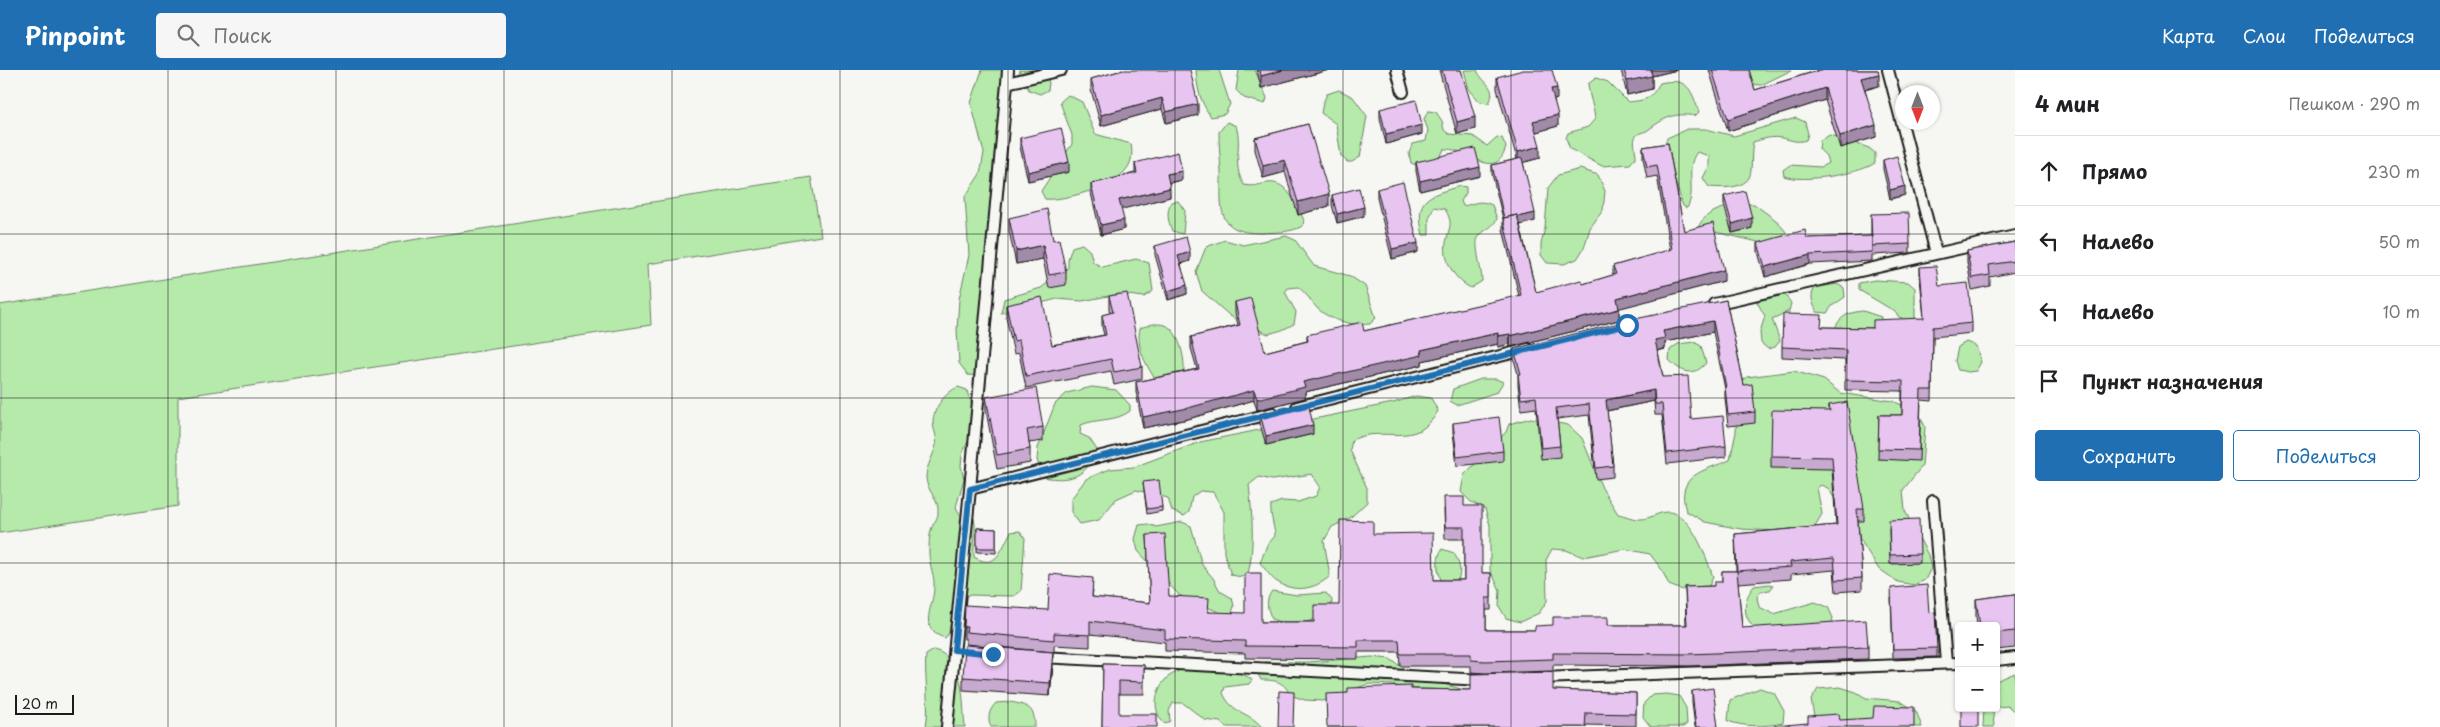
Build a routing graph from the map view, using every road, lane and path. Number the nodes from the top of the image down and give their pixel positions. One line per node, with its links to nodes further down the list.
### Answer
1 (1008, 70): 5 (lane)
2 (1061, 70): 5 (lane)
3 (1397, 70): 6 (lane)
4 (1888, 70): 8 (lane)
5 (1007, 83): 11 (lane)
6 (1403, 92)
7 (2015, 236): 8 (lane)
8 (1936, 253): 9 (lane)
9 (1704, 306)
10 (1540, 346): 11 (lane)
11 (970, 489): 20 (lane)
12 (1933, 501): 16 (lane)
13 (1032, 657): 19 (lane)
14 (2015, 658): 15 (lane)
15 (2000, 660)
16 (1946, 663): 17 (lane); 18 (lane)
17 (1955, 663)
18 (1524, 679)
19 (1495, 680)
20 (947, 727)

